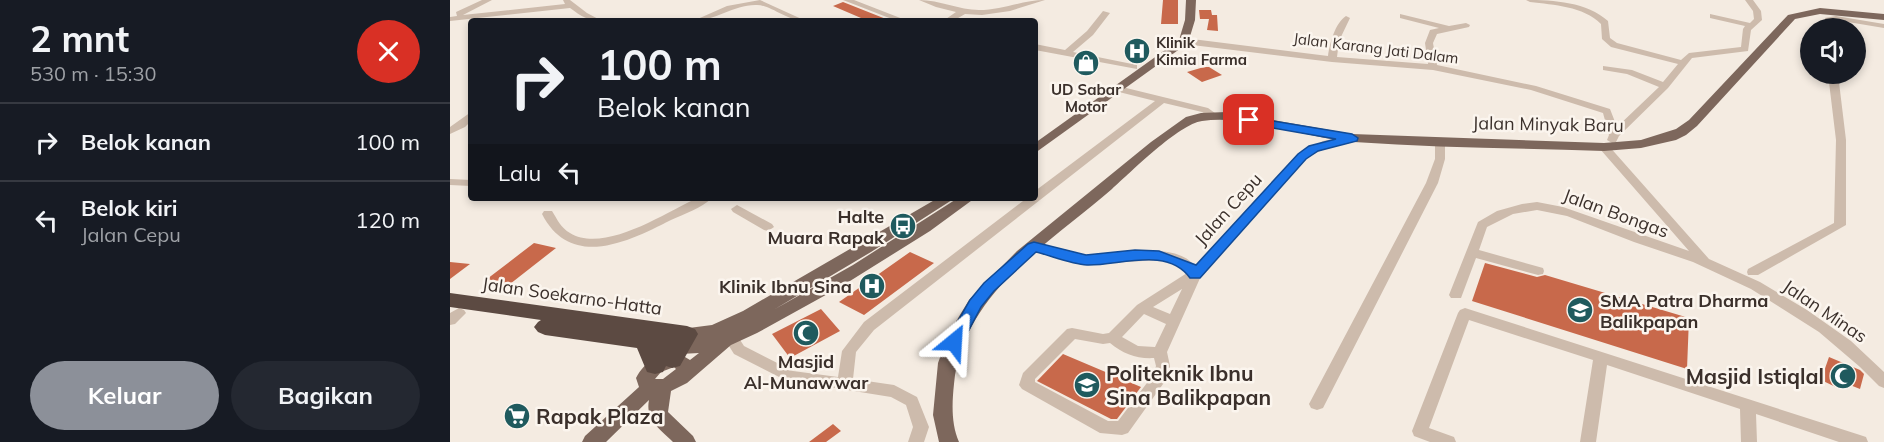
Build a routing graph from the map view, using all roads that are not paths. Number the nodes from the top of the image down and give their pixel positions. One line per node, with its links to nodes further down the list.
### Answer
1 (488, 0): 24 (street)
2 (847, 0): 21 (street)
3 (923, 0): 11 (street)
4 (1036, 0): 11 (street)
5 (1182, 0): 37 (main road)
6 (1191, 0): 32 (main road)
7 (1530, 0): 36 (street)
8 (1749, 0): 27 (street)
9 (759, 1): 19 (street); 20 (street)
10 (569, 2): 12 (street); 18 (street)
11 (965, 10): 22 (street)
12 (500, 13): 17 (street); 24 (street)
13 (1106, 13): 34 (street)
14 (1404, 16): 29 (street)
15 (1713, 16): 27 (street)
16 (1884, 17): 52 (main road, Jalan Minyak Baru)
17 (496, 18)
18 (591, 18)
19 (705, 18)
20 (796, 18)
21 (896, 18)
22 (952, 18)
23 (1346, 18): 35 (street)
24 (450, 19)
25 (1866, 23): 28 (street)
26 (1466, 25): 29 (street)
27 (1750, 25): 36 (street)
28 (1884, 26)
29 (1449, 29): 30 (street)
30 (1431, 39): 31 (street); 38 (street)
31 (1442, 40)
32 (1184, 41): 35 (street, Jalan Karang Jati Dalam); 42 (main road)
33 (1038, 48): 34 (street)
34 (1067, 53): 37 (street)
35 (1332, 58): 38 (street, Jalan Karang Jati Dalam)
36 (1684, 63): 41 (street)
37 (1134, 67): 49 (main road)
38 (1433, 67): 52 (street, Jalan Karang Jati Dalam)
39 (1606, 68): 41 (street)
40 (1834, 84): 69 (street)
41 (1665, 86): 52 (street)
42 (1118, 89): 43 (street); 53 (main road)
43 (1162, 100): 44 (street); 56 (street)
44 (1214, 116): 45 (main road, Jalan Minyak Baru); 47 (main road, Jalan Minyak Baru)
45 (1232, 117): 47 (main road, Jalan Minyak Baru); 50 (main road, Jalan Minyak Baru)
46 (468, 118): 48 (street)
47 (1197, 118): 64 (main road, Jalan Minyak Baru)
48 (450, 131)
49 (1038, 134)
50 (1352, 138): 51 (main road, Jalan Minyak Baru); 68 (street, Jalan Cepu)
51 (1440, 142): 52 (main road, Jalan Minyak Baru); 81 (street)
52 (1609, 143): 66 (street, Jalan Karang Jati Dalam)
53 (1038, 147)
54 (450, 182): 55 (street)
55 (468, 183)
56 (1038, 196)
57 (699, 201): 62 (street)
58 (943, 201): 74 (main road)
59 (964, 201): 74 (main road)
60 (1031, 201): 80 (street)
61 (737, 209): 63 (street)
62 (548, 214)
63 (768, 227)
64 (1034, 247): 68 (street); 86 (main road, Jalan Minyak Baru)
65 (1471, 252): 66 (street, Jalan Bongas); 67 (street); 70 (street, Jalan Bongas)
66 (1705, 262): 69 (street, Jalan Bongas)
67 (1538, 271)
68 (1195, 274): 71 (street, Jalan Cepu); 73 (street, Jalan Cepu)
69 (1746, 275): 79 (street, Jalan Minas)
70 (1456, 295)
71 (1142, 308): 73 (street); 75 (street, Jalan Cepu)
72 (452, 312): 78 (highway, Jalan Soekarno-Hatta); 78 (highway, Jalan Soekarno-Hatta)
73 (1175, 322): 76 (street, Jalan Cepu)
74 (727, 333): 78 (main road); 78 (main road); 80 (street)
75 (1113, 337): 76 (street); 76 (street, Jalan Cepu)
76 (1160, 352)
77 (1601, 357): 82 (street); 87 (street); 88 (street)
78 (669, 366): 84 (main road); 85 (main road)
79 (1884, 382)
80 (845, 385): 83 (street)
81 (1317, 404)
82 (1748, 405): 89 (street); 90 (street)
83 (919, 435)
84 (592, 442)
85 (686, 442)
86 (949, 442)
87 (1448, 442)
88 (1588, 442)
89 (1749, 442)
90 (1860, 442)

